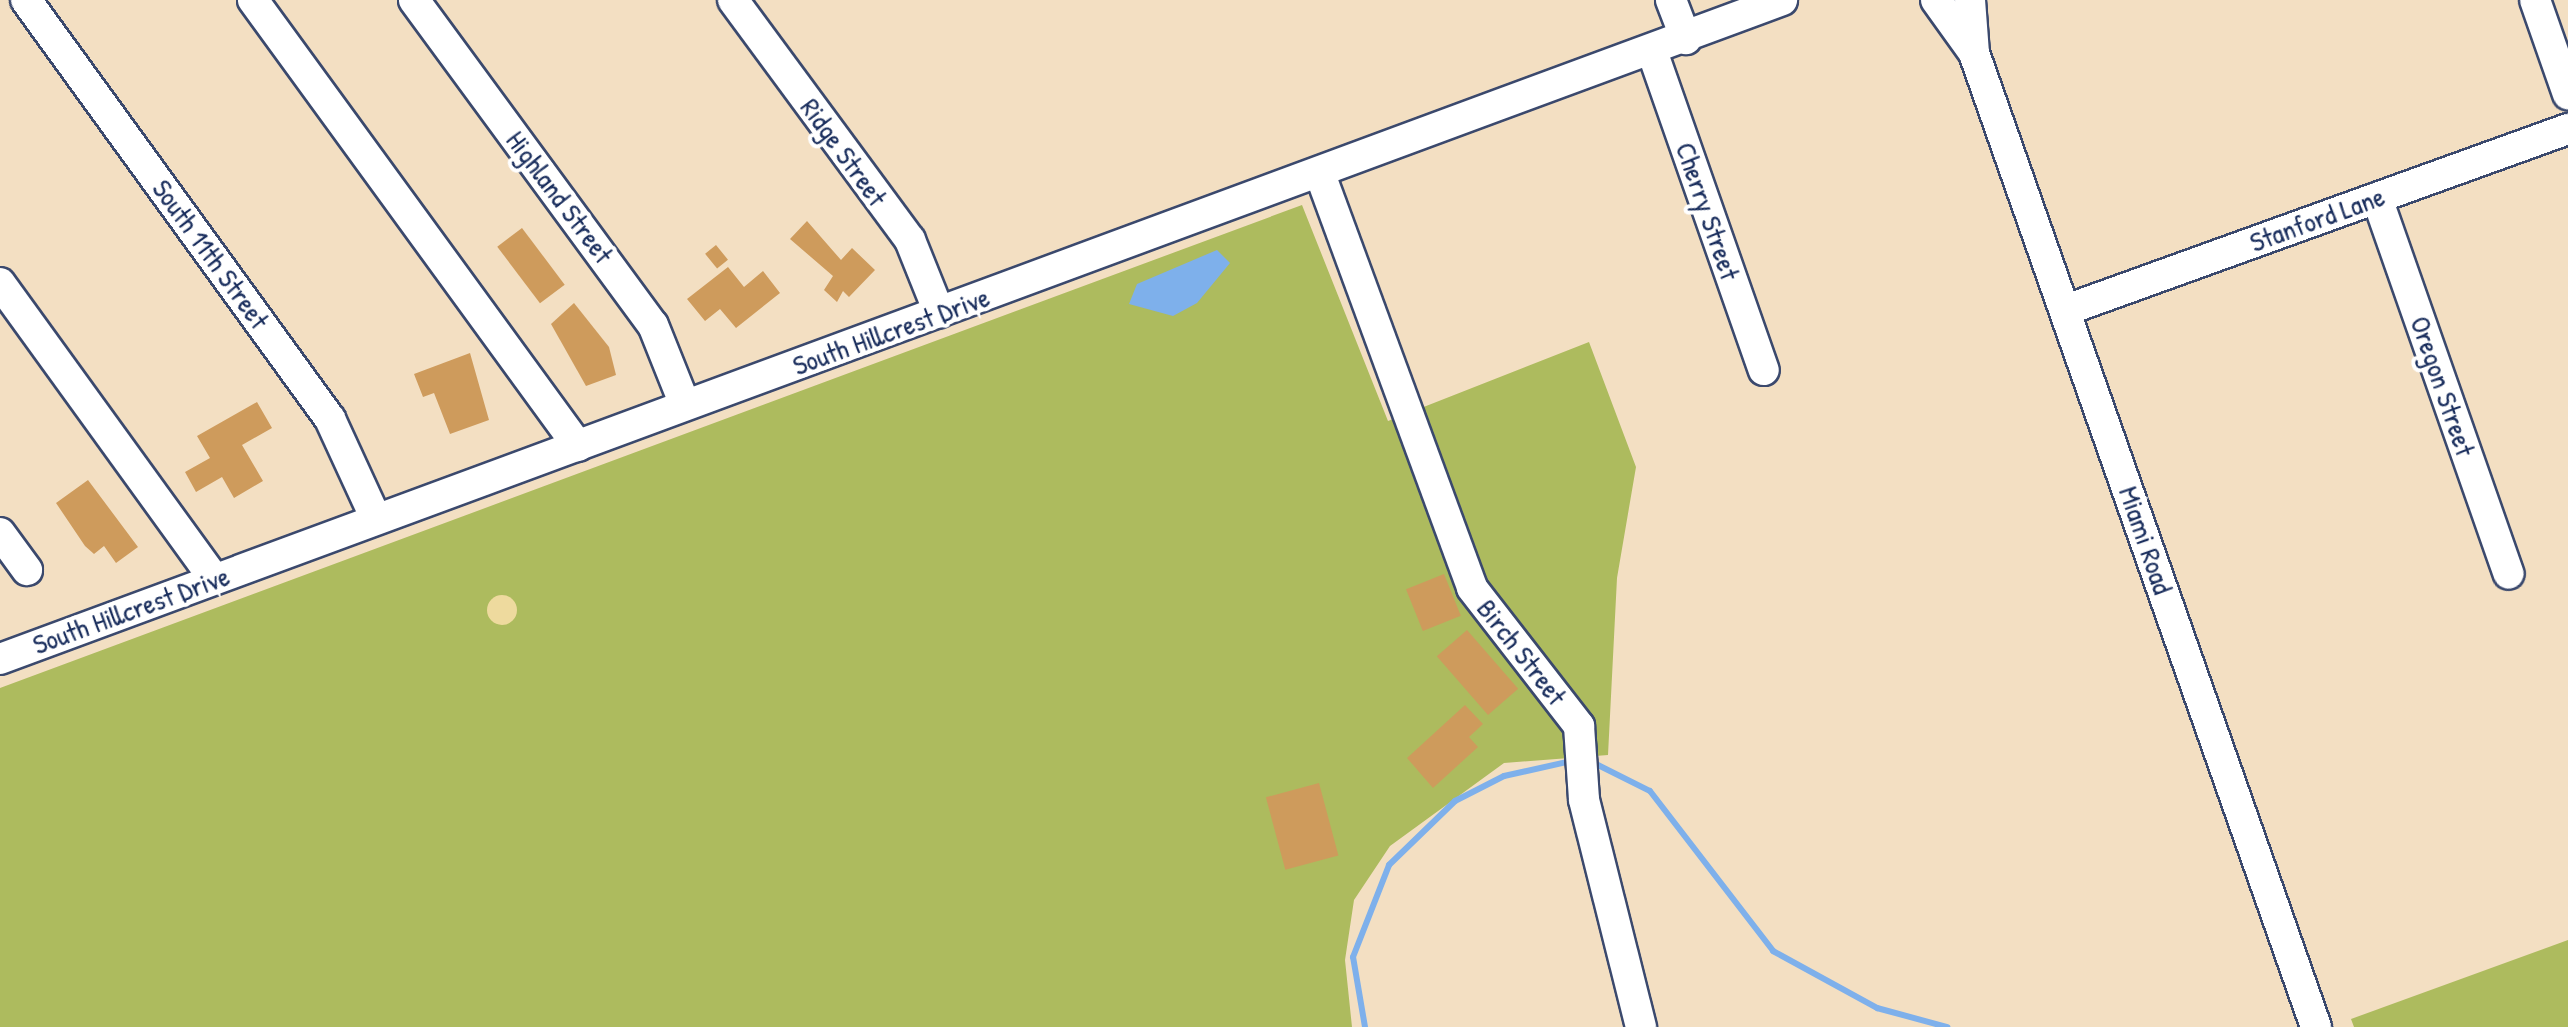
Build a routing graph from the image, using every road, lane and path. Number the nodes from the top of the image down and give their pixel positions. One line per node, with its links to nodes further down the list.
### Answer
1 (26, 0): 23 (street, South 11th Street)
2 (253, 0): 22 (street)
3 (414, 0): 21 (street, Highland Street)
4 (732, 0): 19 (street, Ridge Street)
5 (1671, 0): 10 (street)
6 (1782, 0): 10 (street, South Hillcrest Drive)
7 (1936, 0): 12 (street, Miami Road)
8 (1970, 0): 12 (street, Miami Road)
9 (2535, 0): 13 (street)
10 (1686, 39): 11 (street, South Hillcrest Drive)
11 (1652, 51): 15 (street, South Hillcrest Drive); 20 (street, Cherry Street)
12 (1974, 53): 18 (street, Miami Road)
13 (2568, 94)
14 (2568, 129): 16 (street, Stanford Lane)
15 (1320, 174): 19 (street, South Hillcrest Drive); 29 (street, Birch Street)
16 (2377, 198): 18 (street, Stanford Lane); 26 (street, Oregon Street)
17 (0, 283): 27 (street)
18 (2066, 310): 30 (street, Miami Road)
19 (939, 312): 21 (street, South Hillcrest Drive)
20 (1764, 370)
21 (686, 406): 22 (street, South Hillcrest Drive)
22 (578, 446): 23 (street, South Hillcrest Drive)
23 (376, 519): 27 (street, South Hillcrest Drive)
24 (0, 533): 25 (street)
25 (27, 570)
26 (2509, 574)
27 (214, 579): 28 (street, South Hillcrest Drive)
28 (0, 658)
29 (1641, 1027)
30 (2316, 1027)

